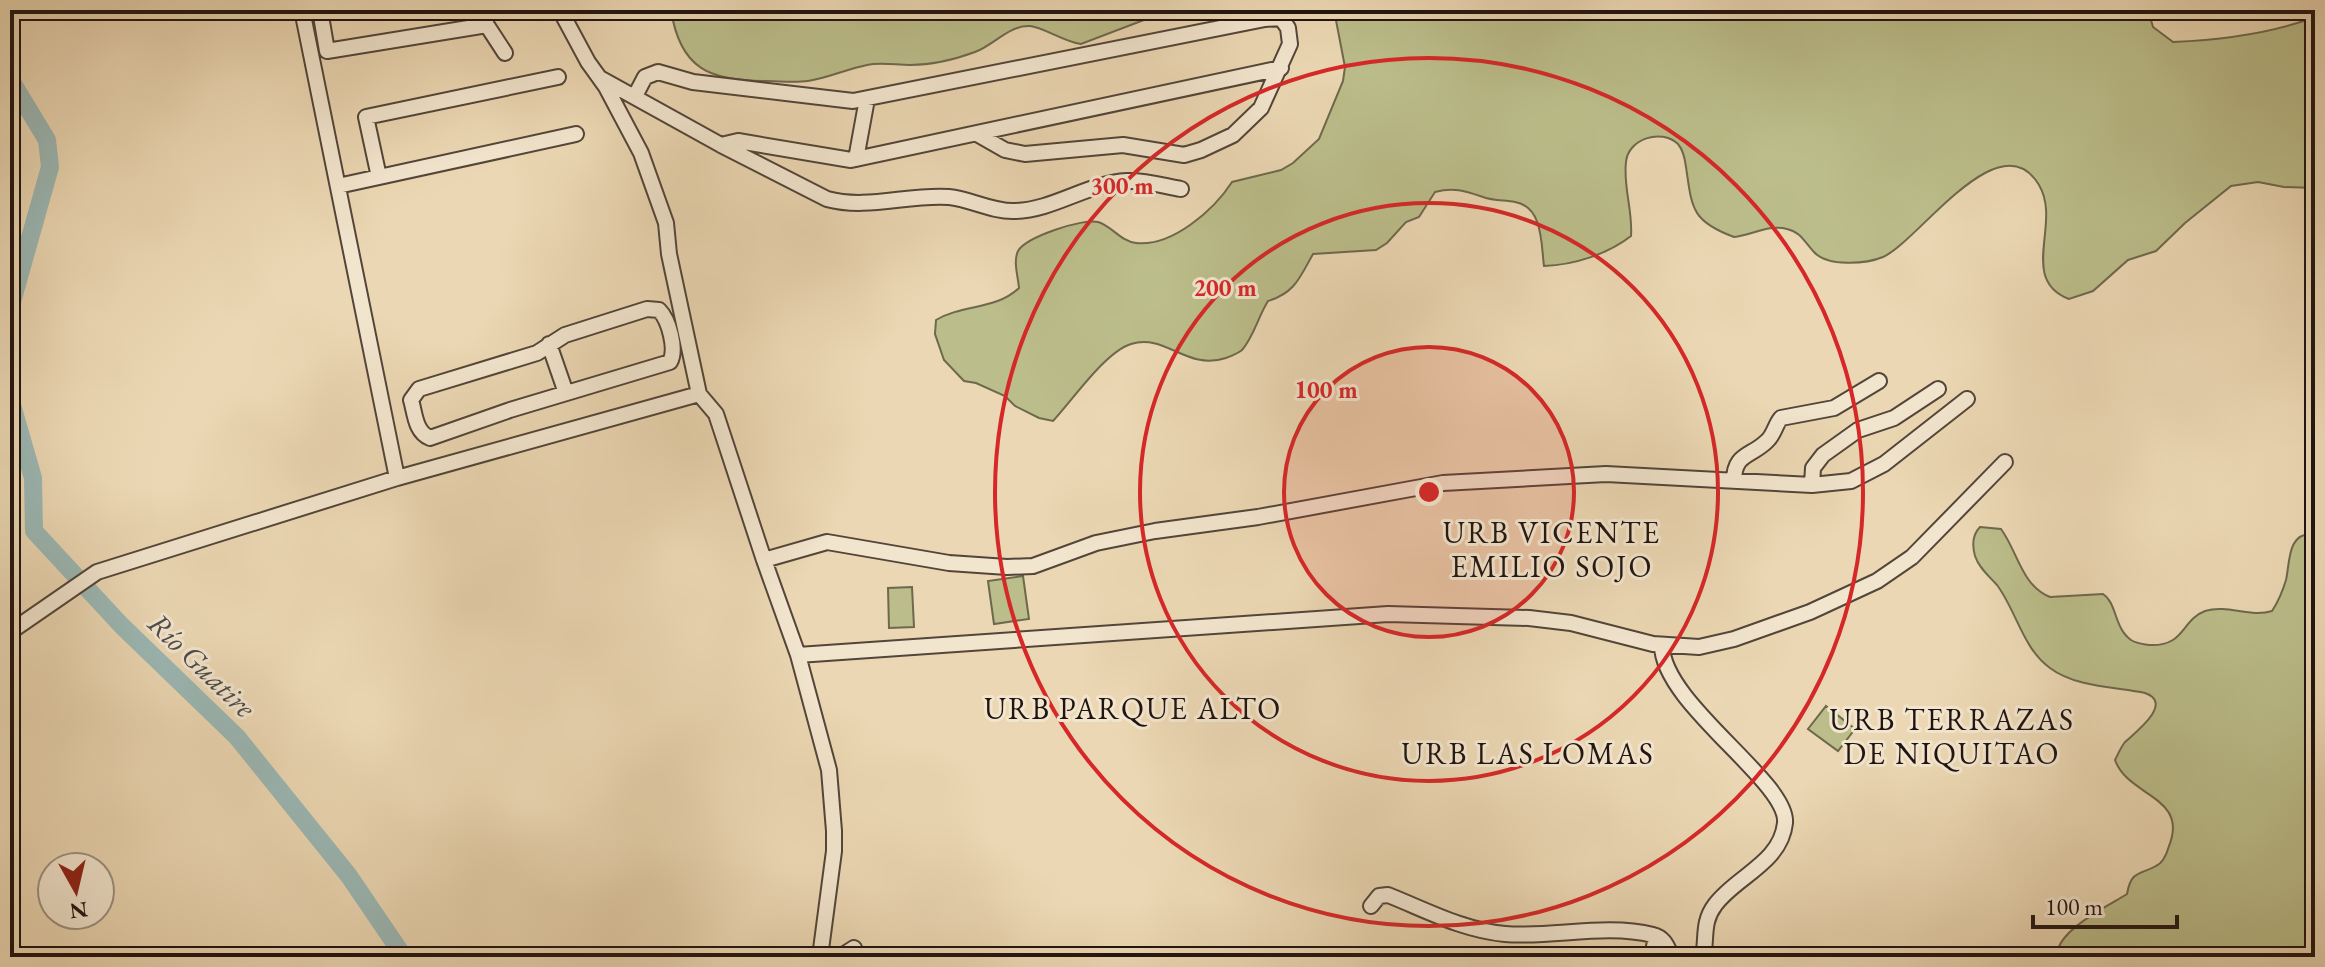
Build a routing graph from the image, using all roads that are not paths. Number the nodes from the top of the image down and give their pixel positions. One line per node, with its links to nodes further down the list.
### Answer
1 (302, 10): 17 (street)
2 (320, 10): 5 (street)
3 (477, 10): 5 (street)
4 (560, 10): 9 (street)
5 (487, 25): 6 (street)
6 (505, 53)
7 (1281, 68): 11 (street); 13 (street); 13 (street)
8 (558, 77): 16 (street)
9 (599, 78): 10 (street); 23 (street)
10 (635, 96): 11 (street); 14 (street)
11 (867, 99): 15 (street)
12 (576, 134): 16 (street)
13 (977, 134): 15 (street)
14 (721, 145): 15 (street); 18 (street)
15 (856, 159)
16 (379, 177): 17 (street)
17 (338, 186): 26 (street)
18 (1181, 189)
19 (549, 344): 22 (street); 22 (street); 25 (street)
20 (1879, 381): 29 (street)
21 (1938, 389): 30 (street)
22 (566, 393): 25 (street)
23 (699, 394): 28 (street); 31 (street)
24 (1967, 399): 30 (street)
25 (411, 400): 26 (street)
26 (382, 405): 28 (street)
27 (2005, 462): 33 (street)
28 (397, 478): 32 (street)
29 (1734, 481): 30 (street); 31 (street)
30 (1812, 485)
31 (764, 560): 34 (street)
32 (10, 632)
33 (1662, 646): 34 (street); 42 (street)
34 (798, 655): 38 (street)
35 (1371, 906): 36 (street)
36 (1656, 936): 40 (street); 41 (street)
37 (854, 948): 39 (street)
38 (820, 957)
39 (840, 957)
40 (1652, 957)
41 (1672, 957)
42 (1703, 957)

